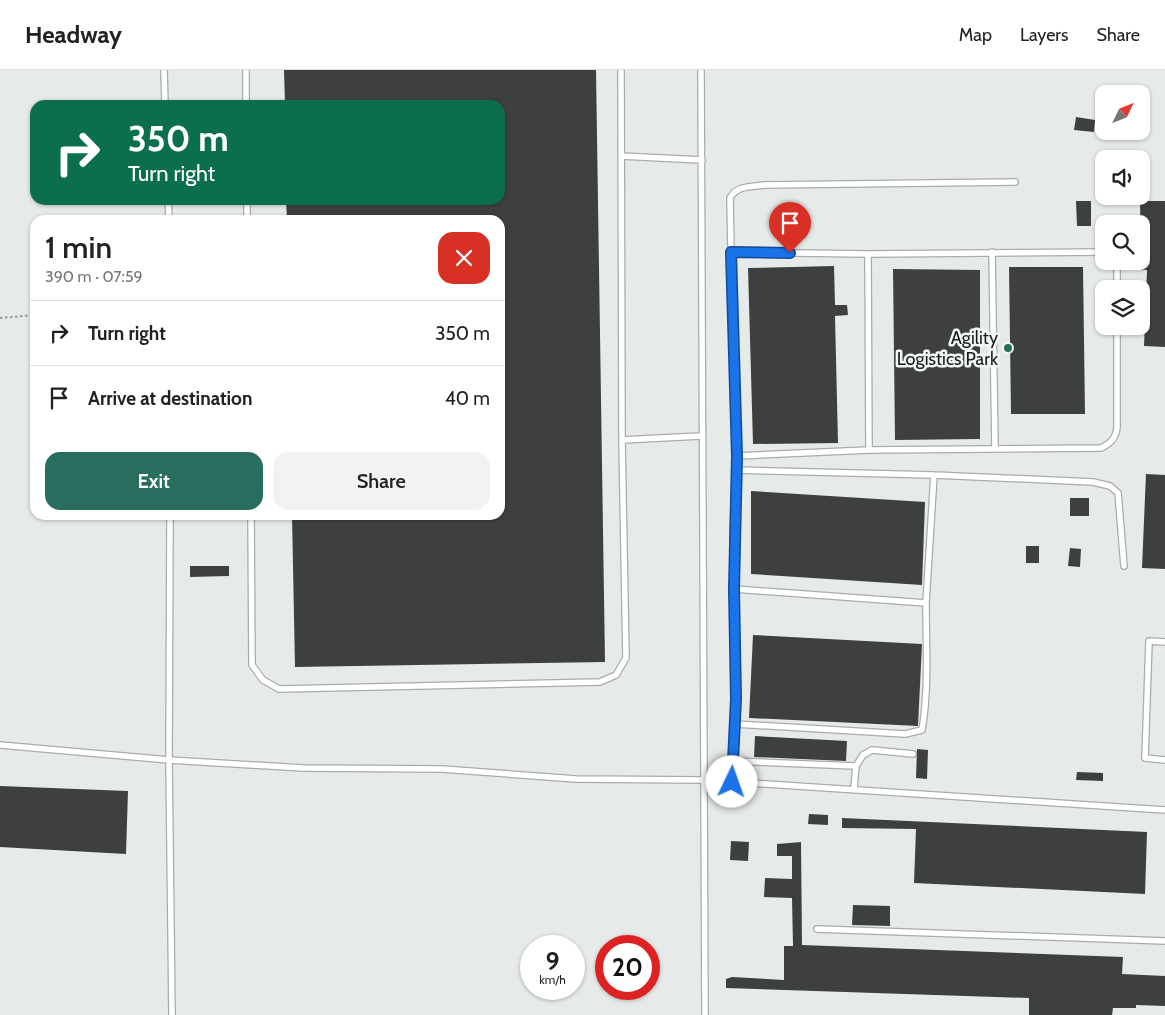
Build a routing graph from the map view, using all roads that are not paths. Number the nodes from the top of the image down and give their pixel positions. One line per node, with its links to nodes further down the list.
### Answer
1 (164, 70): 5 (lane)
2 (246, 70): 6 (lane)
3 (621, 70): 7 (lane)
4 (701, 70): 8 (lane)
5 (165, 100)
6 (246, 100)
7 (621, 156): 8 (lane); 16 (lane)
8 (702, 160): 15 (lane)
9 (1015, 182): 10 (lane)
10 (731, 252): 13 (lane); 19 (lane)
11 (992, 252): 12 (lane); 13 (lane); 17 (lane)
12 (1095, 252)
13 (868, 254): 18 (lane)
14 (1117, 335): 17 (lane)
15 (701, 436): 16 (lane); 35 (lane)
16 (622, 440): 23 (lane)
17 (995, 448): 18 (lane)
18 (869, 450): 19 (lane)
19 (737, 456): 20 (lane)
20 (736, 470): 21 (lane); 25 (lane)
21 (934, 475): 24 (lane); 26 (lane)
22 (170, 520): 31 (lane)
23 (250, 520)
24 (1124, 566)
25 (734, 589): 26 (lane); 28 (lane)
26 (926, 603): 28 (lane)
27 (1165, 642): 32 (lane)
28 (735, 724): 33 (lane)
29 (0, 745): 31 (lane)
30 (913, 754): 34 (lane)
31 (169, 760): 35 (lane); 41 (lane)
32 (1165, 760)
33 (734, 761): 34 (lane); 36 (lane)
34 (856, 766): 37 (lane)
35 (703, 780): 36 (lane); 42 (lane)
36 (732, 782): 37 (lane)
37 (854, 788): 38 (lane)
38 (1165, 810)
39 (817, 929): 40 (lane)
40 (1165, 941)
41 (172, 1015)
42 (705, 1015)

